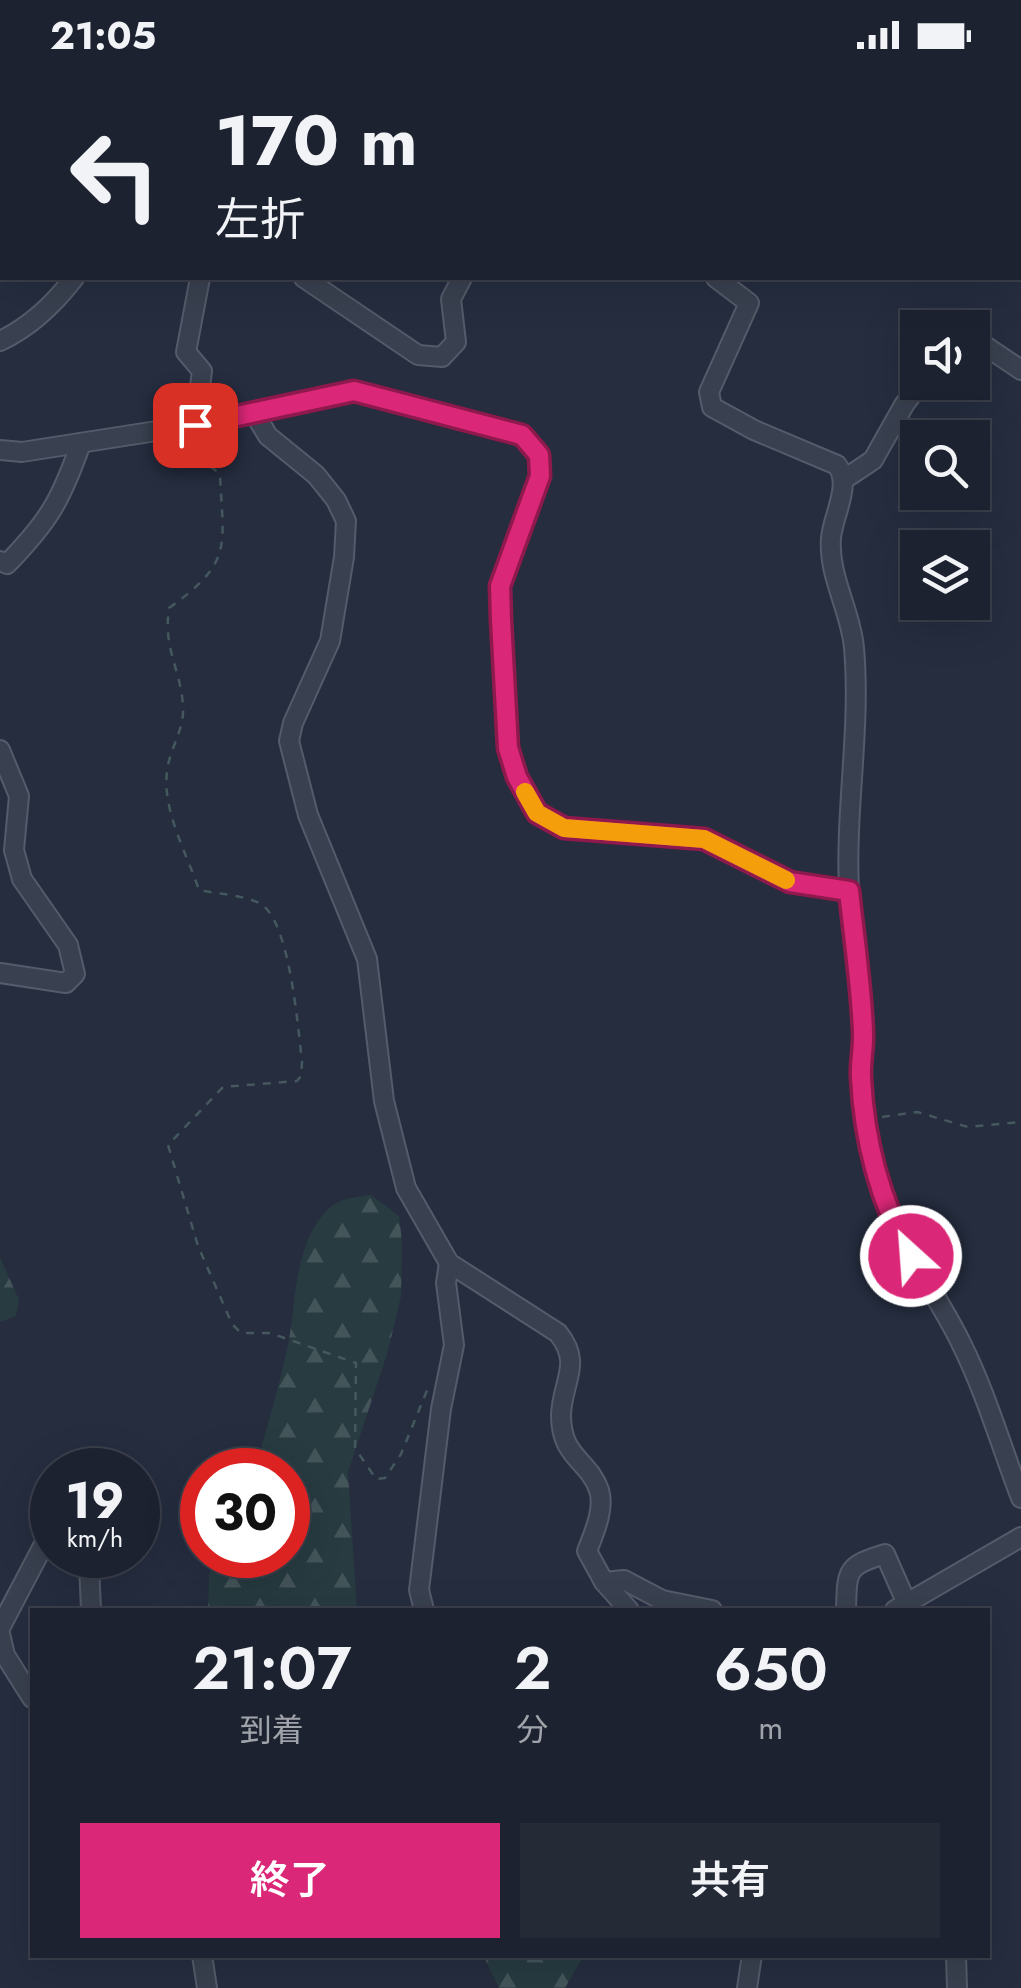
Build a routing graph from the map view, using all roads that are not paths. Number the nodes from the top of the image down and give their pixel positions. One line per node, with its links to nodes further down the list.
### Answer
1 (72, 280): 6 (street)
2 (200, 280): 11 (street)
3 (307, 280): 4 (street)
4 (461, 280)
5 (719, 280): 14 (street)
6 (0, 341)
7 (990, 349): 8 (street)
8 (1021, 370)
9 (908, 400): 14 (street)
10 (254, 413): 11 (street); 17 (street); 19 (street)
11 (195, 425): 12 (street)
12 (80, 444): 13 (street); 15 (street)
13 (0, 450)
14 (843, 480): 17 (street)
15 (0, 561)
16 (0, 750): 18 (street)
17 (849, 891): 20 (street)
18 (0, 972)
19 (449, 1263): 24 (street); 27 (street)
20 (1021, 1498)
21 (1021, 1537): 25 (street)
22 (30, 1572): 31 (street)
23 (90, 1578): 26 (street)
24 (604, 1582): 28 (street); 29 (street)
25 (901, 1607): 30 (street)
26 (91, 1608)
27 (424, 1608)
28 (627, 1608)
29 (702, 1608)
30 (846, 1608)
31 (0, 1631): 32 (street)
32 (30, 1695)
33 (202, 1958): 36 (street)
34 (752, 1958): 37 (street)
35 (956, 1958): 38 (street)
36 (206, 1988)
37 (747, 1988)
38 (957, 1988)

